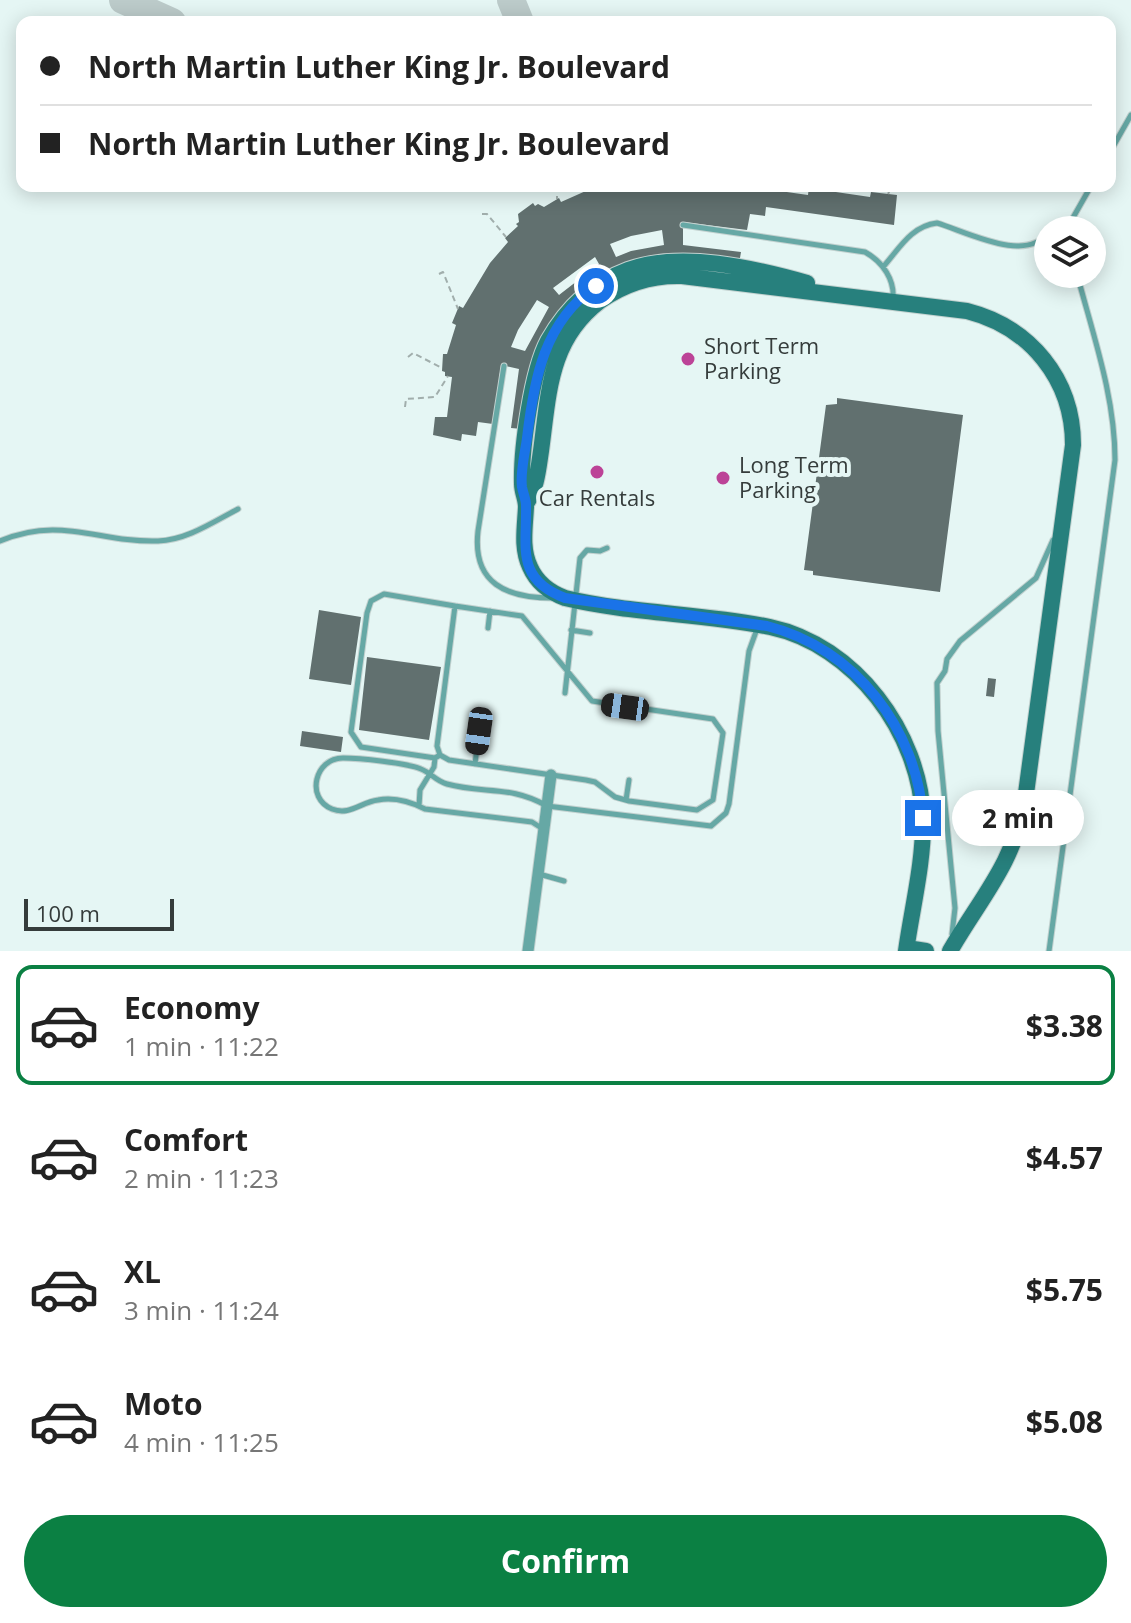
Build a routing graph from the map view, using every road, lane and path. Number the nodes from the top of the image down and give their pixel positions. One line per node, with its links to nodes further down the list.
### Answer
1 (1131, 115): 2 (lane)
2 (1116, 141)
3 (557, 192): 5 (path)
4 (1088, 192): 7 (lane)
5 (557, 199)
6 (482, 214): 9 (path)
7 (1074, 216)
8 (683, 225): 11 (lane)
9 (506, 237)
10 (1034, 243): 11 (lane)
11 (883, 267): 14 (lane)
12 (439, 274): 15 (path)
13 (1081, 288): 51 (lane)
14 (886, 300): 21 (street); 21 (street); 22 (street)
15 (458, 309)
16 (408, 357): 18 (path)
17 (504, 366): 26 (lane)
18 (442, 368)
19 (448, 376): 20 (path)
20 (405, 407)
21 (526, 504): 26 (street)
22 (1065, 505): 50 (street); 50 (lane)
23 (238, 509): 24 (lane)
24 (0, 541)
25 (607, 548): 26 (lane)
26 (569, 599): 29 (street); 31 (lane)
27 (455, 606): 28 (lane); 36 (lane); 36 (lane)
28 (490, 611): 30 (lane); 33 (lane)
29 (759, 625): 43 (lane); 47 (street)
30 (488, 628)
31 (571, 630): 32 (lane); 33 (lane)
32 (590, 633)
33 (566, 668): 34 (lane); 41 (lane)
34 (565, 693)
35 (479, 731): 37 (lane)
36 (437, 756): 37 (lane); 38 (lane)
37 (475, 764): 39 (lane)
38 (430, 774): 42 (lane); 42 (lane); 43 (lane)
39 (551, 775): 41 (lane); 43 (street)
40 (629, 780): 41 (lane)
41 (626, 800)
42 (419, 806): 44 (lane)
43 (547, 806): 44 (street)
44 (544, 830): 45 (street)
45 (538, 874): 46 (lane); 48 (street)
46 (564, 881)
47 (907, 950): 49 (street)
48 (528, 951)
49 (926, 951)
50 (949, 951)
51 (1049, 951)

